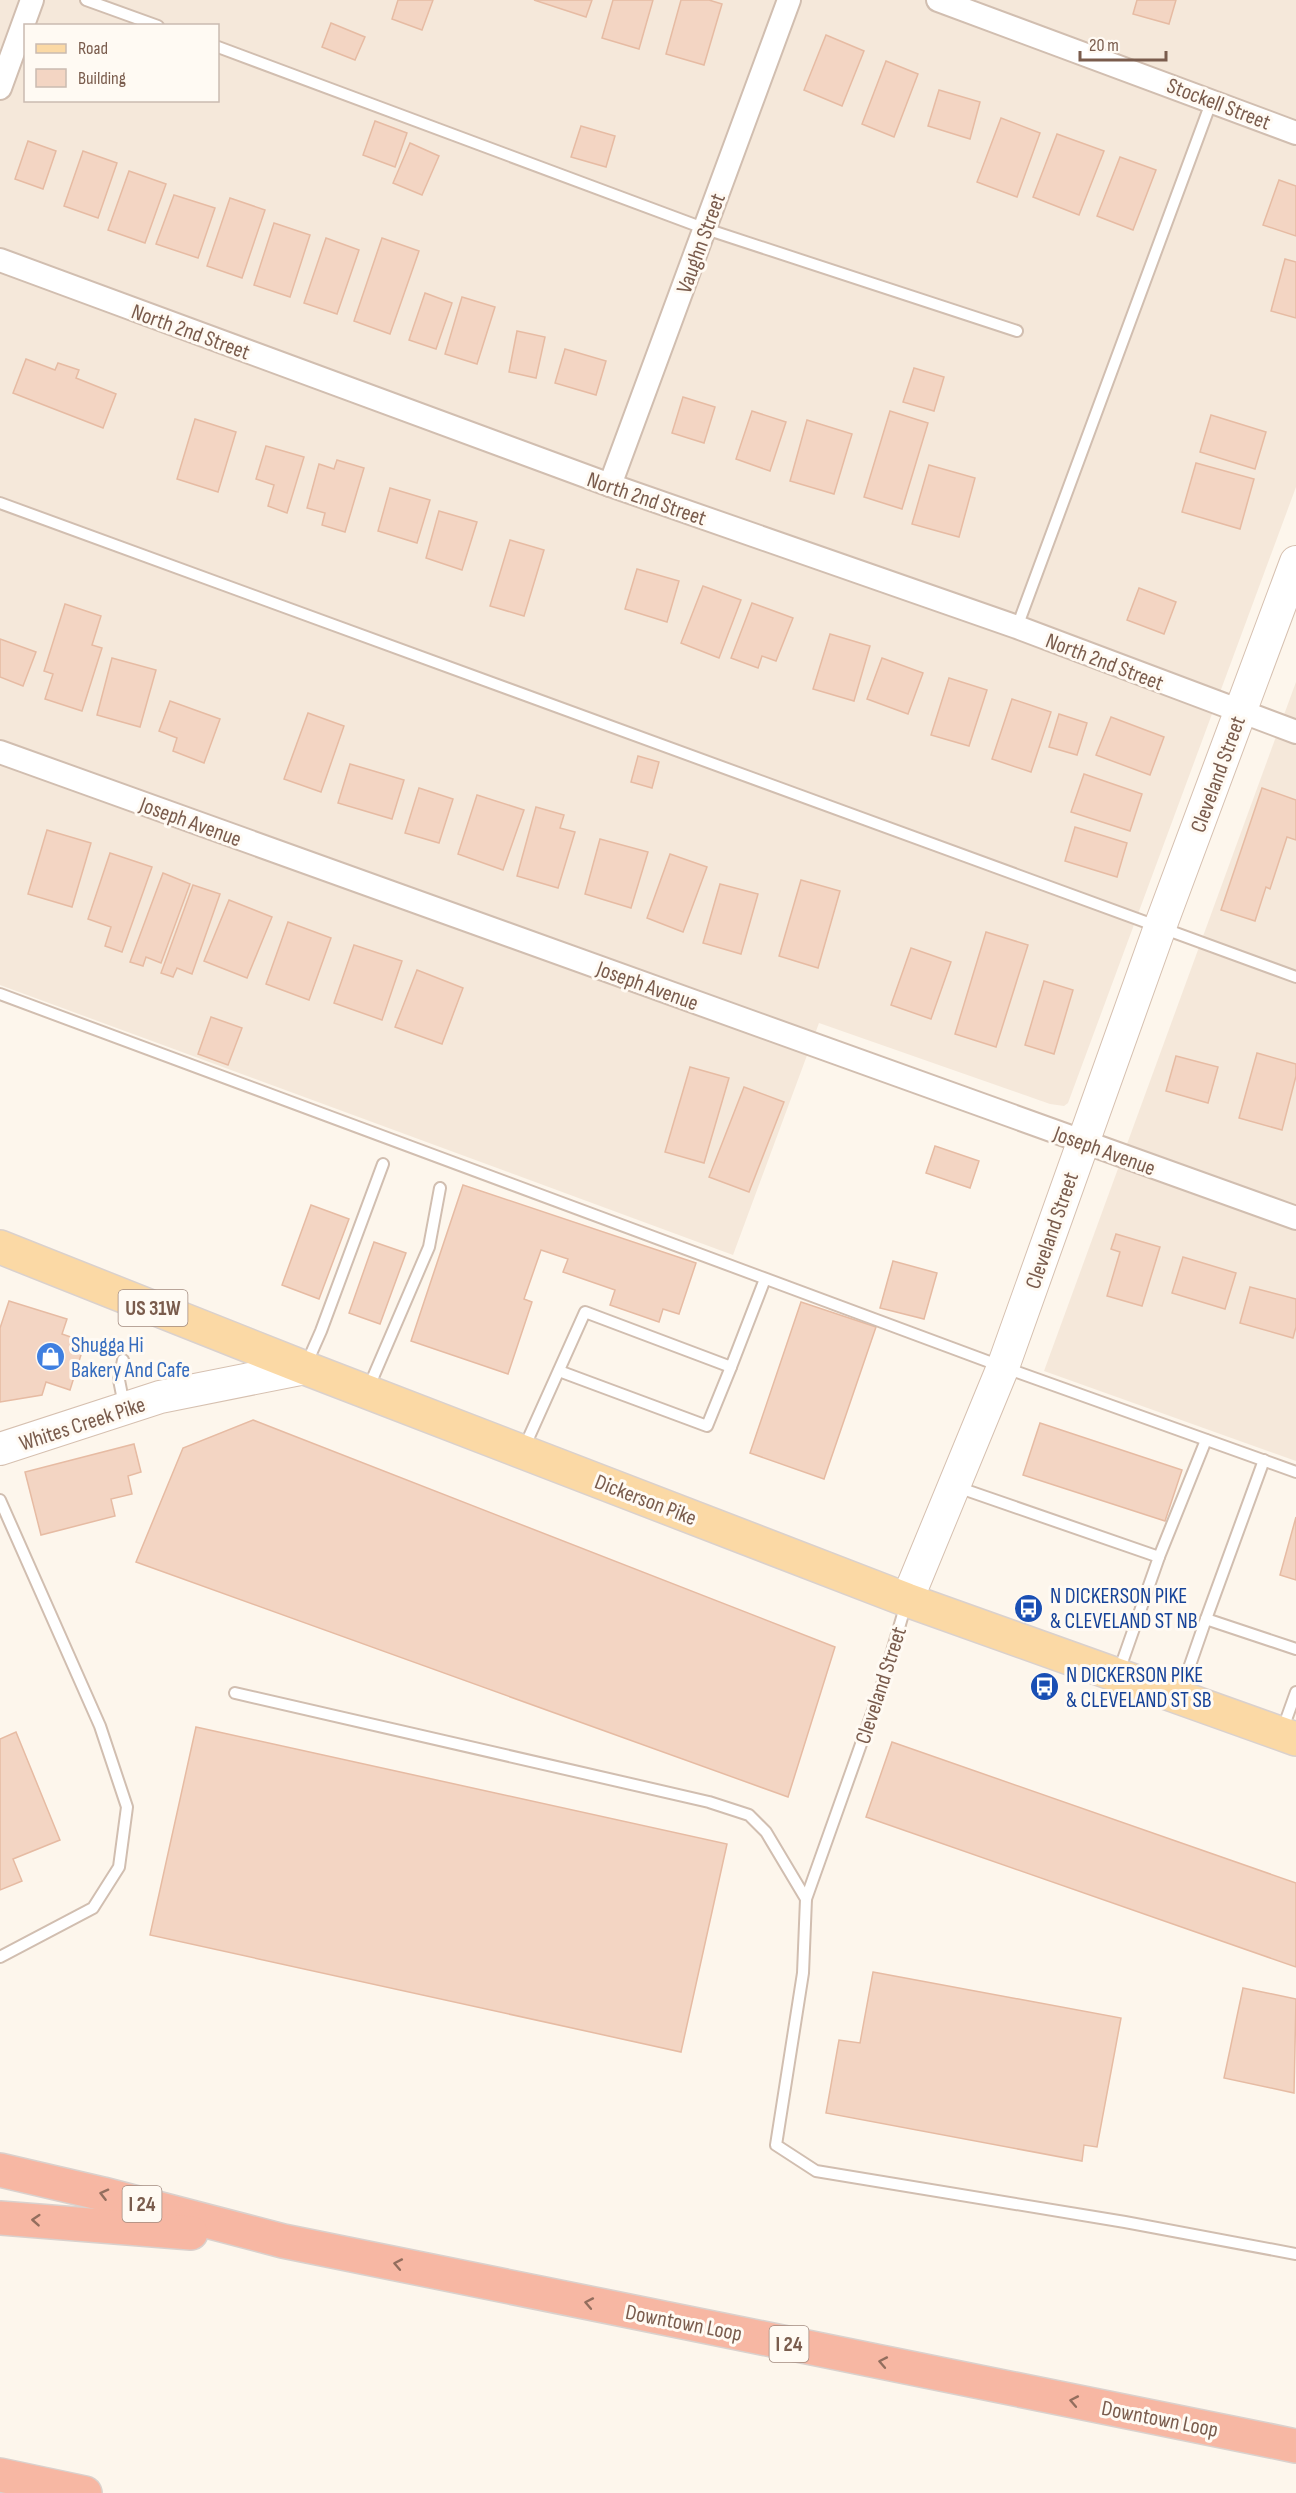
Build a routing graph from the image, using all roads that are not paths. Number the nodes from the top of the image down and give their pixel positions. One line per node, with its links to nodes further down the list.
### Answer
1 (32, 0): 7 (street)
2 (86, 0): 5 (lane)
3 (789, 0): 10 (street, Vaughn Street)
4 (938, 0): 8 (street, Stockell Street)
5 (152, 24)
6 (219, 47): 10 (lane)
7 (0, 88)
8 (1212, 100): 9 (street, Stockell Street); 16 (lane)
9 (1296, 133)
10 (706, 228): 12 (lane); 13 (street, Vaughn Street)
11 (0, 260): 13 (street, North 2nd Street)
12 (1017, 331)
13 (610, 486): 16 (street, North 2nd Street)
14 (0, 503): 20 (lane)
15 (1296, 562): 17 (main road, Cleveland Street)
16 (1017, 627): 17 (street, North 2nd Street)
17 (1240, 712): 18 (street, North 2nd Street); 20 (main road, Cleveland Street)
18 (1296, 732)
19 (0, 752): 23 (street, Joseph Avenue)
20 (1160, 927): 21 (lane); 23 (main road, Cleveland Street)
21 (1296, 977)
22 (0, 994): 28 (lane)
23 (1082, 1142): 26 (street, Joseph Avenue); 31 (main road, Cleveland Street)
24 (383, 1164): 32 (lane)
25 (440, 1188): 34 (lane)
26 (1296, 1218)
27 (0, 1247): 32 (main road, Dickerson Pike / US 31W)
28 (765, 1279): 30 (lane); 31 (lane)
29 (123, 1360): 35 (lane)
30 (731, 1366): 33 (lane); 33 (lane)
31 (1003, 1367): 36 (lane); 41 (main road, Cleveland Street)
32 (305, 1368): 34 (main road, Dickerson Pike / US 31W); 35 (main road, Whites Creek Pike)
33 (559, 1371): 38 (lane)
34 (367, 1392): 38 (main road, Dickerson Pike / US 31W)
35 (125, 1408): 37 (main road, Whites Creek Pike)
36 (1206, 1440): 39 (lane); 43 (lane)
37 (0, 1449)
38 (523, 1451): 44 (main road, Dickerson Pike / US 31W)
39 (1264, 1460): 40 (lane); 45 (lane)
40 (1296, 1472)
41 (954, 1486): 43 (lane); 44 (main road, Cleveland Street)
42 (0, 1500): 53 (lane)
43 (1160, 1557): 47 (lane)
44 (908, 1600): 47 (main road, Dickerson Pike / US 31W); 52 (lane, Cleveland Street)
45 (1206, 1619): 46 (lane); 50 (lane)
46 (1296, 1649)
47 (1118, 1675): 50 (main road, Dickerson Pike / US 31W)
48 (1296, 1692): 51 (lane)
49 (235, 1693): 52 (lane)
50 (1179, 1697): 51 (main road, Dickerson Pike / US 31W)
51 (1289, 1737)
52 (806, 1899): 57 (lane, Cleveland Street)
53 (0, 1957)
54 (0, 2170): 56 (highway, I 24, one-way to 54)
55 (0, 2218): 56 (highway, one-way to 55)
56 (283, 2241): 58 (highway, Downtown Loop / I 24, one-way to 56)
57 (1296, 2254)
58 (1296, 2446)
59 (0, 2475): 60 (highway)
60 (85, 2493)

